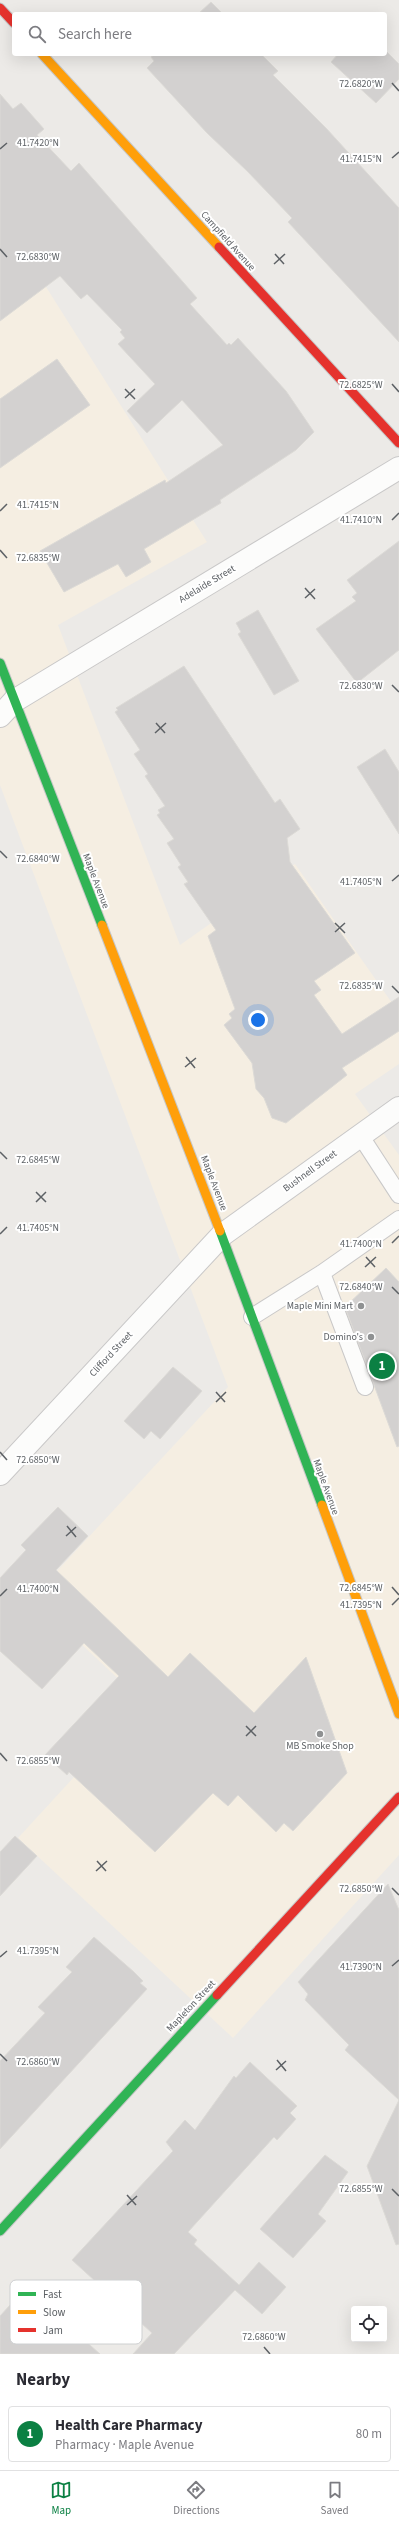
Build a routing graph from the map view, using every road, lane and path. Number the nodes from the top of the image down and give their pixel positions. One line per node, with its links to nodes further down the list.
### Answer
1 (0, 8): 2 (street)
2 (12, 21)
3 (44, 56): 4 (street, Campfield Avenue)
4 (399, 443)
5 (399, 468): 7 (street, Adelaide Street)
6 (0, 662): 7 (street, Maple Avenue)
7 (7, 708): 12 (street, Maple Avenue)
8 (399, 1108): 9 (street, Bushnell Street)
9 (360, 1135): 10 (lane); 12 (street, Bushnell Street)
10 (399, 1195)
11 (399, 1219): 13 (lane)
12 (222, 1234): 14 (street, Maple Avenue); 16 (street, Clifford Street)
13 (322, 1273): 14 (lane); 15 (lane)
14 (252, 1317): 17 (street, Maple Avenue)
15 (365, 1387)
16 (0, 1474)
17 (399, 1714)
18 (399, 1796): 19 (street, Mapleton Street)
19 (0, 2231)

